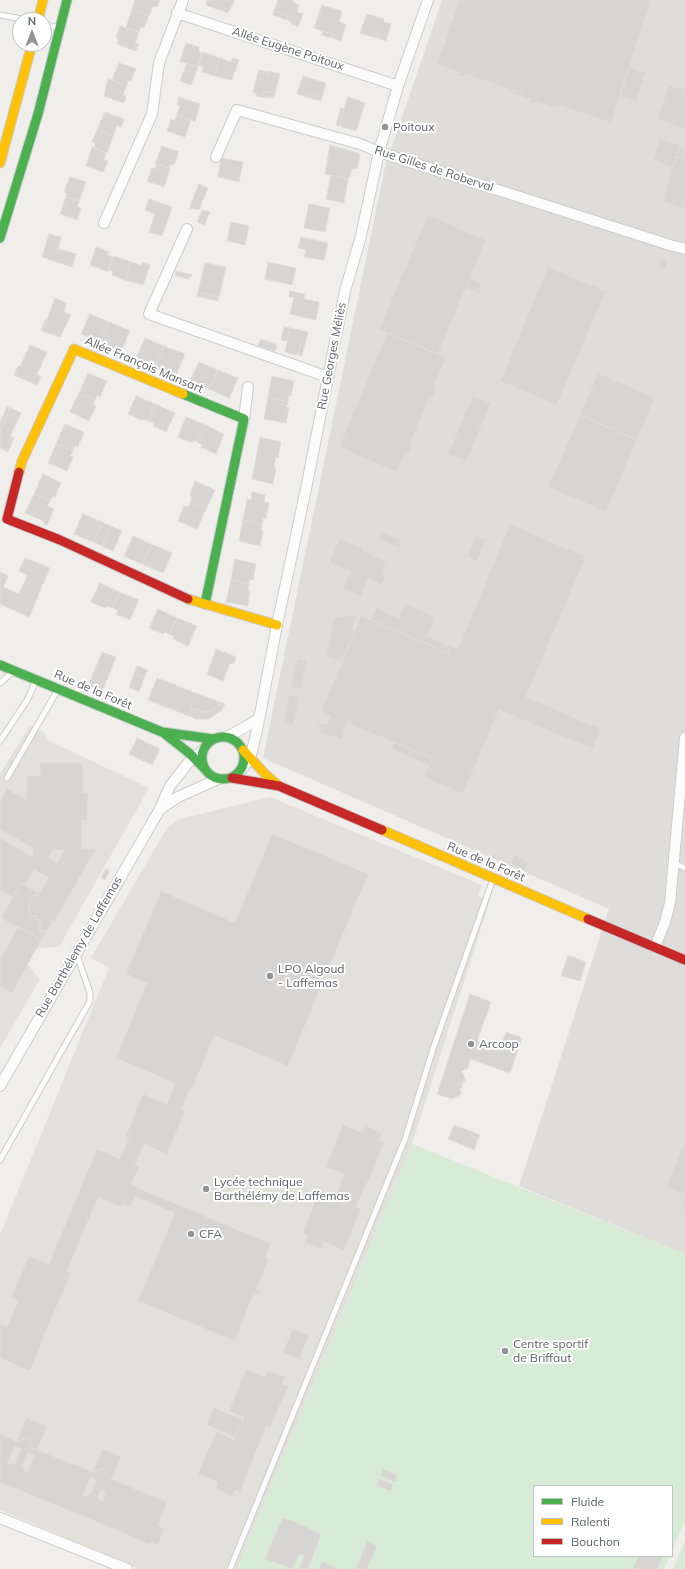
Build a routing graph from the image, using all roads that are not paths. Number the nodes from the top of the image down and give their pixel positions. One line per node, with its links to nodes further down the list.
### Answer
1 (43, 0): 5 (street)
2 (67, 0): 10 (street)
3 (183, 0): 6 (street)
4 (428, 0): 12 (street, Rue Georges Méliès)
5 (40, 12)
6 (177, 13): 12 (street, Allée Eugène Poitoux); 16 (street)
7 (0, 15): 8 (lane)
8 (12, 17)
9 (52, 26): 10 (lane)
10 (60, 29): 18 (street)
11 (30, 52): 15 (street)
12 (398, 86): 13 (street, Rue Georges Méliès)
13 (379, 152): 14 (street, Rue Gilles de Roberval); 19 (street, Rue Gilles de Roberval); 20 (street, Rue Georges Méliès)
14 (216, 157)
15 (0, 163)
16 (104, 223)
17 (187, 229): 20 (street)
18 (0, 238)
19 (683, 250)
20 (328, 377): 24 (street, Rue Georges Méliès)
21 (248, 387): 22 (street)
22 (244, 419): 23 (street); 23 (street, Allée François Mansart)
23 (205, 604): 24 (street, Allée François Mansart)
24 (277, 624): 31 (street, Rue Georges Méliès)
25 (0, 660): 27 (street, Rue de la Forêt)
26 (0, 665): 27 (street, Rue de la Forêt)
27 (15, 670): 28 (street, Rue de la Forêt); 29 (lane)
28 (36, 679): 30 (street, Rue de la Forêt); 36 (lane)
29 (0, 683)
30 (58, 688): 32 (street, Rue de la Forêt); 43 (lane)
31 (259, 718): 33 (street); 40 (street, Rue Georges Méliès)
32 (162, 732): 35 (street); 39 (street)
33 (227, 737): 35 (street); 38 (street)
34 (685, 738): 48 (street)
35 (212, 740): 37 (street)
36 (0, 741)
37 (203, 750): 39 (street, Rue Barthélemy de Laffemas); 41 (street)
38 (243, 750): 40 (street, Rue de la Forêt); 42 (street)
39 (194, 757): 41 (street); 47 (street, Rue Barthélemy de Laffemas)
40 (250, 759): 42 (street, Rue Georges Méliès); 46 (street, Rue de la Forêt)
41 (204, 768): 45 (street)
42 (242, 769): 44 (street)
43 (7, 778)
44 (232, 778): 45 (street); 46 (street, Rue de la Forêt)
45 (218, 780): 47 (street)
46 (278, 786): 50 (street, Rue de la Forêt)
47 (160, 809): 52 (street, Rue Barthélemy de Laffemas)
48 (673, 863): 49 (lane); 51 (street)
49 (685, 868)
50 (493, 878): 51 (street, Rue de la Forêt); 59 (lane)
51 (655, 947): 53 (street, Rue de la Forêt)
52 (76, 953): 54 (street, Rue Barthélemy de Laffemas); 56 (lane)
53 (685, 960)
54 (3, 1072): 55 (street, Rue Barthélemy de Laffemas)
55 (0, 1086)
56 (0, 1160)
57 (0, 1518): 58 (street)
58 (127, 1569)
59 (230, 1569)

